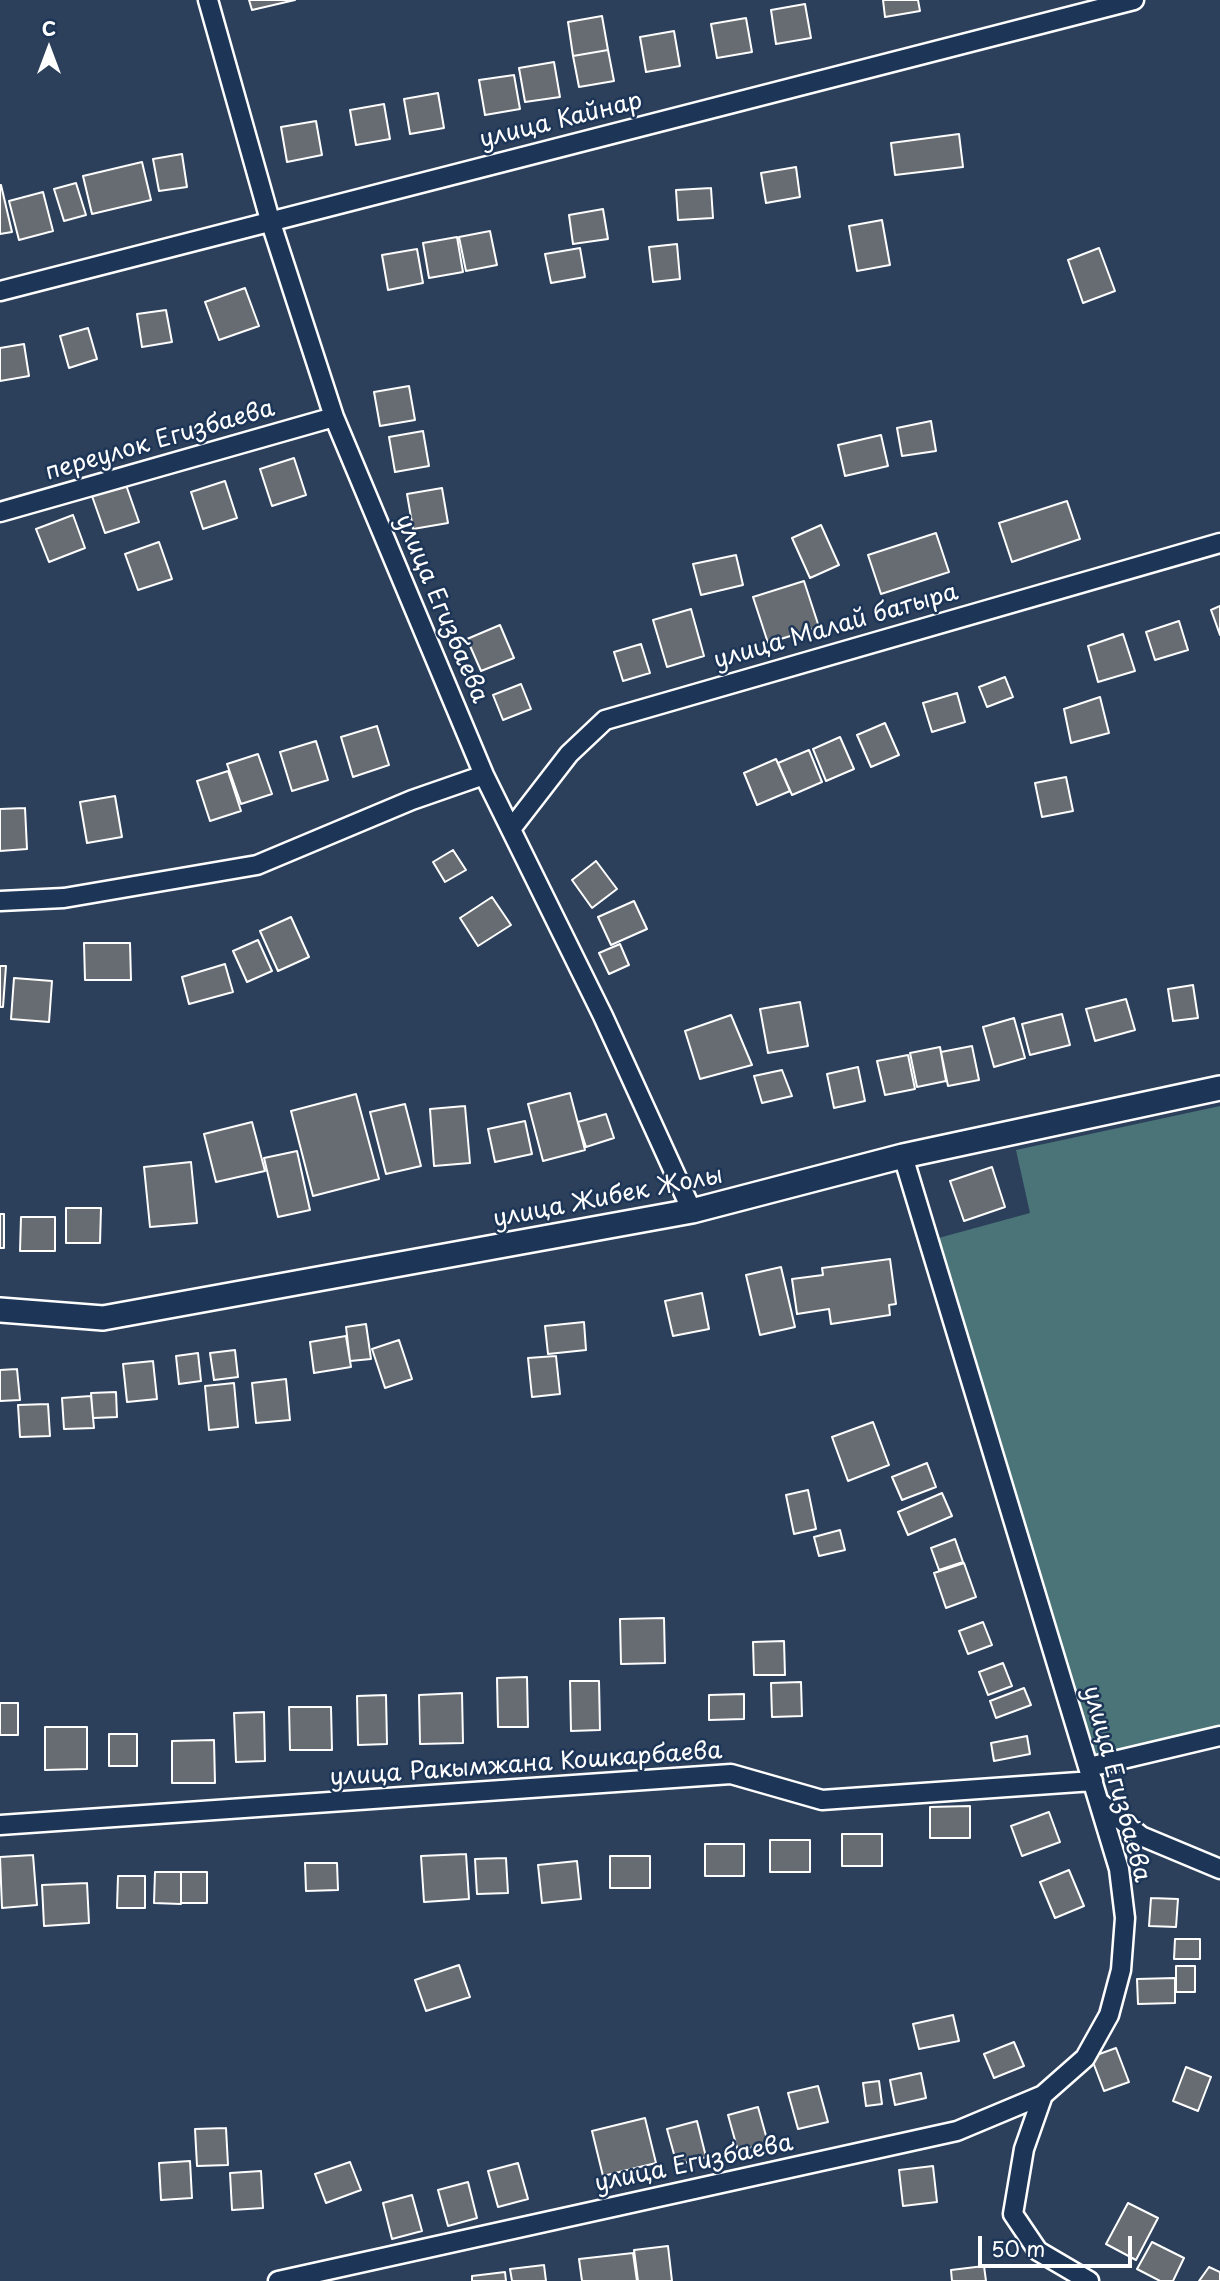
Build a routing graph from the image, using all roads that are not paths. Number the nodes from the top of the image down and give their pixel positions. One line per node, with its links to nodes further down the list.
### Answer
1 (208, 0): 3 (street, улица Егизбаева)
2 (1134, 0): 3 (street, улица Кайнар)
3 (270, 220): 4 (street, улица Кайнар); 5 (street, улица Егизбаева)
4 (0, 291)
5 (334, 417): 6 (street, переулок Егизбаева); 8 (street, улица Егизбаева)
6 (0, 512)
7 (1220, 543): 9 (street, улица Малай батыра)
8 (484, 775): 9 (street, улица Егизбаева); 10 (street)
9 (511, 829): 13 (street, улица Егизбаева)
10 (0, 901)
11 (1220, 1088): 12 (main road, улица Жибек Жолы)
12 (903, 1156): 13 (main road, улица Жибек Жолы); 16 (street, улица Егизбаева)
13 (692, 1211): 14 (main road, улица Жибек Жолы)
14 (0, 1310)
15 (1220, 1736): 16 (street, улица Ракымжана Кошкарбаева)
16 (1091, 1774): 17 (street, улица Егизбаева); 18 (street, улица Ракымжана Кошкарбаева)
17 (1099, 1802): 19 (street); 20 (street, улица Егизбаева)
18 (0, 1825)
19 (1220, 1869)
20 (1043, 2095): 21 (street, улица Егизбаева); 22 (street)
21 (278, 2281)
22 (1088, 2281)

